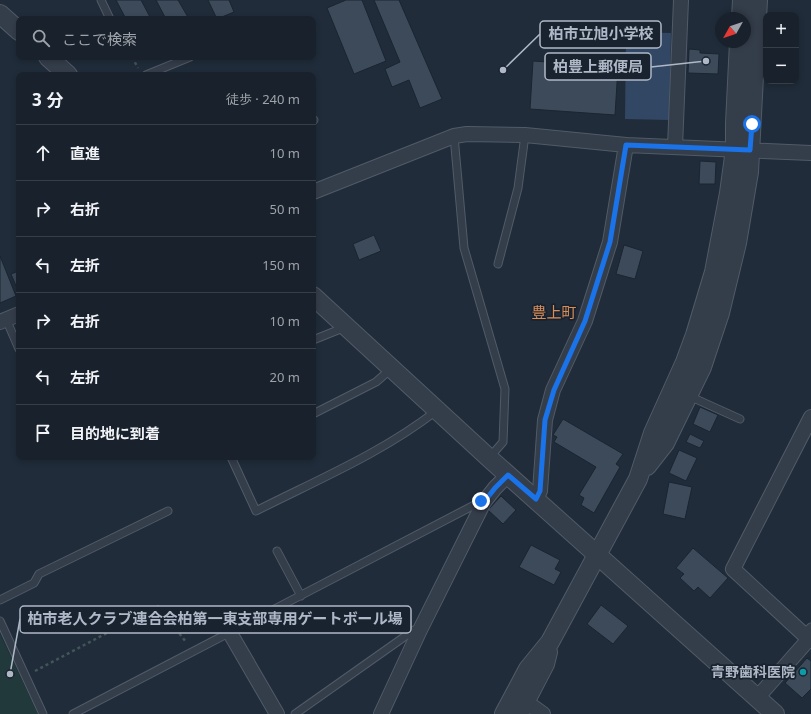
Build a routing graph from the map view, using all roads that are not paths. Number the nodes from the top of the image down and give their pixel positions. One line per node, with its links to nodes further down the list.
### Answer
1 (101, 0): 7 (lane)
2 (681, 0): 15 (street)
3 (742, 0): 5 (street)
4 (758, 0): 16 (street)
5 (741, 12)
6 (0, 14): 8 (street)
7 (109, 16)
8 (16, 28)
9 (739, 48): 16 (street)
10 (183, 60): 11 (lane)
11 (153, 72)
12 (526, 135): 13 (street); 14 (street); 19 (lane)
13 (454, 136): 18 (street); 31 (lane)
14 (626, 145): 15 (street); 34 (street)
15 (675, 147): 16 (street)
16 (742, 150): 17 (street); 26 (street)
17 (811, 153)
18 (316, 191)
19 (498, 264)
20 (316, 299): 22 (street)
21 (8, 318): 24 (lane)
22 (344, 324): 23 (lane); 25 (street)
23 (316, 339)
24 (16, 341)
25 (392, 368): 27 (street); 28 (lane)
26 (681, 392): 30 (lane); 38 (street)
27 (436, 411): 31 (street); 32 (lane)
28 (316, 412)
29 (811, 417): 44 (street)
30 (740, 419)
31 (489, 458): 33 (street)
32 (232, 460)
33 (508, 475): 34 (street); 35 (street)
34 (536, 499): 38 (street)
35 (484, 502): 39 (lane); 42 (street)
36 (168, 511): 40 (lane)
37 (277, 551): 39 (lane)
38 (598, 555): 45 (street); 46 (street)
39 (301, 596): 43 (lane)
40 (0, 600)
41 (0, 621): 47 (lane)
42 (419, 632): 50 (lane); 51 (street)
43 (230, 633): 48 (lane); 49 (street)
44 (809, 635): 45 (street)
45 (757, 698): 54 (street)
46 (520, 703): 52 (street); 53 (street)
47 (42, 714)
48 (72, 714)
49 (277, 714)
50 (295, 714)
51 (381, 714)
52 (504, 714)
53 (543, 714)
54 (775, 714)

